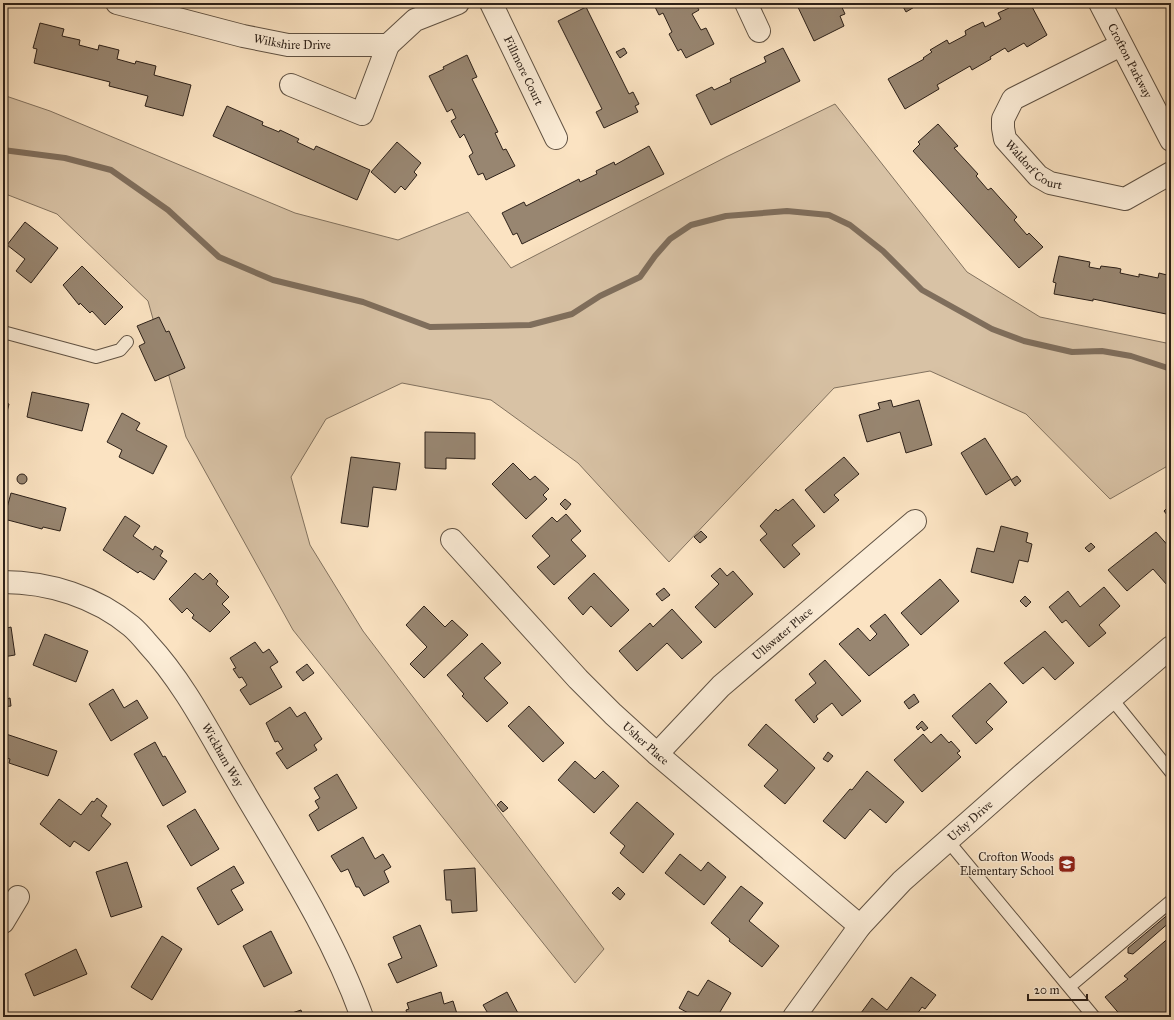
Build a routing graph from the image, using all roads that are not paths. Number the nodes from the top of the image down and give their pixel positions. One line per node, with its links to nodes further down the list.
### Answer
1 (117, 3): 8 (street, Wilkshire Drive)
2 (458, 3): 8 (street)
3 (491, 3): 10 (street, Fillmore Court)
4 (746, 3): 6 (street)
5 (1100, 3): 7 (street, Crofton Parkway)
6 (759, 31)
7 (1121, 44): 11 (street, Crofton Parkway); 12 (street, Waldorf Court)
8 (388, 46): 9 (street)
9 (291, 85)
10 (556, 138)
11 (1171, 140)
12 (1171, 173)
13 (3, 332): 14 (lane)
14 (127, 342)
15 (914, 521): 20 (street, Ullswater Place)
16 (452, 540): 20 (street, Usher Place)
17 (3, 582): 28 (street, Wickham Way)
18 (1171, 647): 19 (street, Urby Drive)
19 (1111, 698): 21 (lane); 22 (street, Urby Drive)
20 (657, 754): 26 (street, Usher Place)
21 (1171, 772)
22 (948, 841): 26 (street, Urby Drive); 27 (lane)
23 (18, 897): 25 (street)
24 (1171, 900): 27 (lane)
25 (3, 922)
26 (860, 926): 29 (street, Urby Drive)
27 (1069, 987): 30 (lane)
28 (362, 1017)
29 (794, 1017)
30 (1094, 1017)

